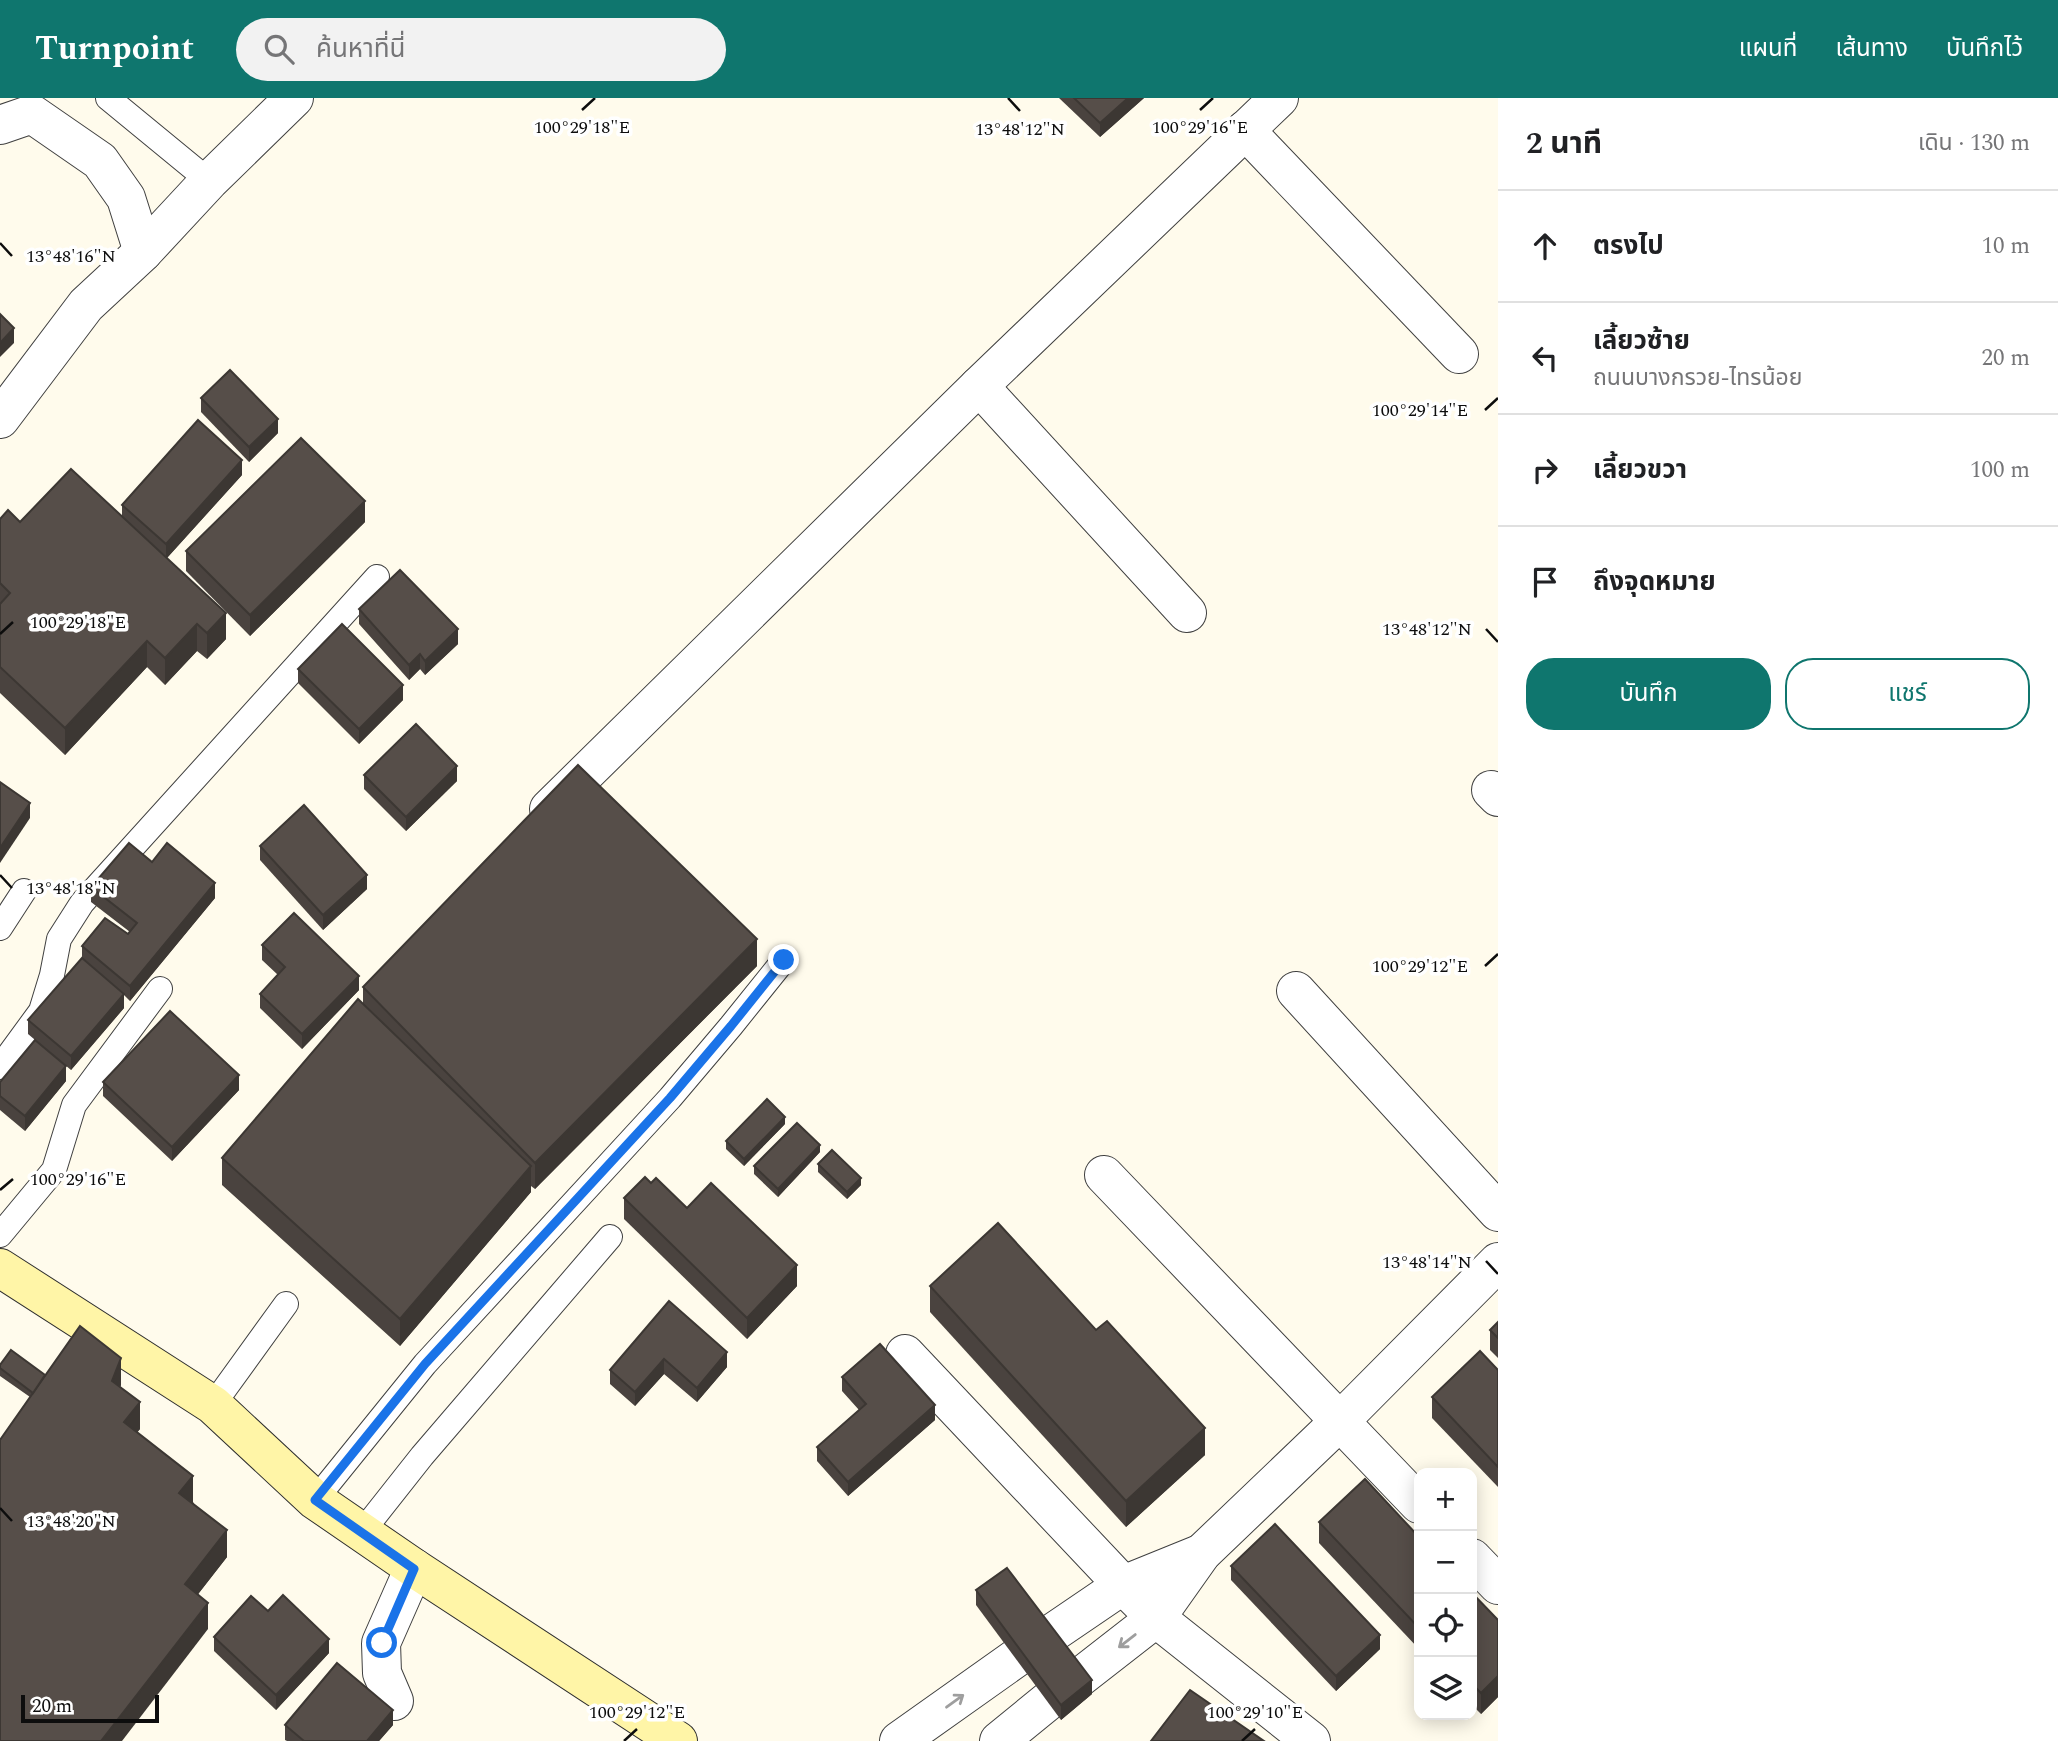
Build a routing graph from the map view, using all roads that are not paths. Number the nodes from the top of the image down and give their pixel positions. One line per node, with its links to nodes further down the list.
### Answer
1 (108, 98): 6 (lane)
2 (294, 98): 6 (street)
3 (1279, 98): 5 (street)
4 (0, 125): 7 (street)
5 (1245, 130): 8 (street); 9 (street)
6 (209, 181): 7 (street)
7 (144, 252): 10 (street)
8 (1459, 354)
9 (979, 386): 12 (street); 13 (street)
10 (0, 419)
11 (377, 576): 19 (lane)
12 (1186, 613)
13 (527, 830)
14 (24, 891): 15 (lane)
15 (0, 928)
16 (784, 960): 31 (lane)
17 (160, 989): 22 (lane)
18 (1296, 991): 21 (street)
19 (0, 1067)
20 (1104, 1175): 29 (street)
21 (1498, 1212)
22 (0, 1235)
23 (610, 1237): 32 (lane)
24 (1498, 1262): 29 (street)
25 (0, 1268): 28 (main road)
26 (286, 1304): 28 (lane)
27 (905, 1354): 37 (street)
28 (213, 1405): 31 (main road)
29 (1339, 1422): 30 (street); 33 (street)
30 (1414, 1499)
31 (315, 1500): 32 (main road)
32 (362, 1532): 35 (main road)
33 (1202, 1553): 37 (street); 38 (street)
34 (1477, 1563): 36 (street)
35 (414, 1569): 42 (street); 44 (main road)
36 (1498, 1584)
37 (1123, 1585): 38 (street); 39 (street)
38 (1156, 1618): 41 (street, one-way to 41); 47 (street)
39 (1048, 1636)
40 (1016, 1658): 45 (street, one-way to 40)
41 (1079, 1678)
42 (394, 1701)
43 (1048, 1702): 46 (street)
44 (678, 1741)
45 (899, 1741)
46 (999, 1741)
47 (1311, 1741)

